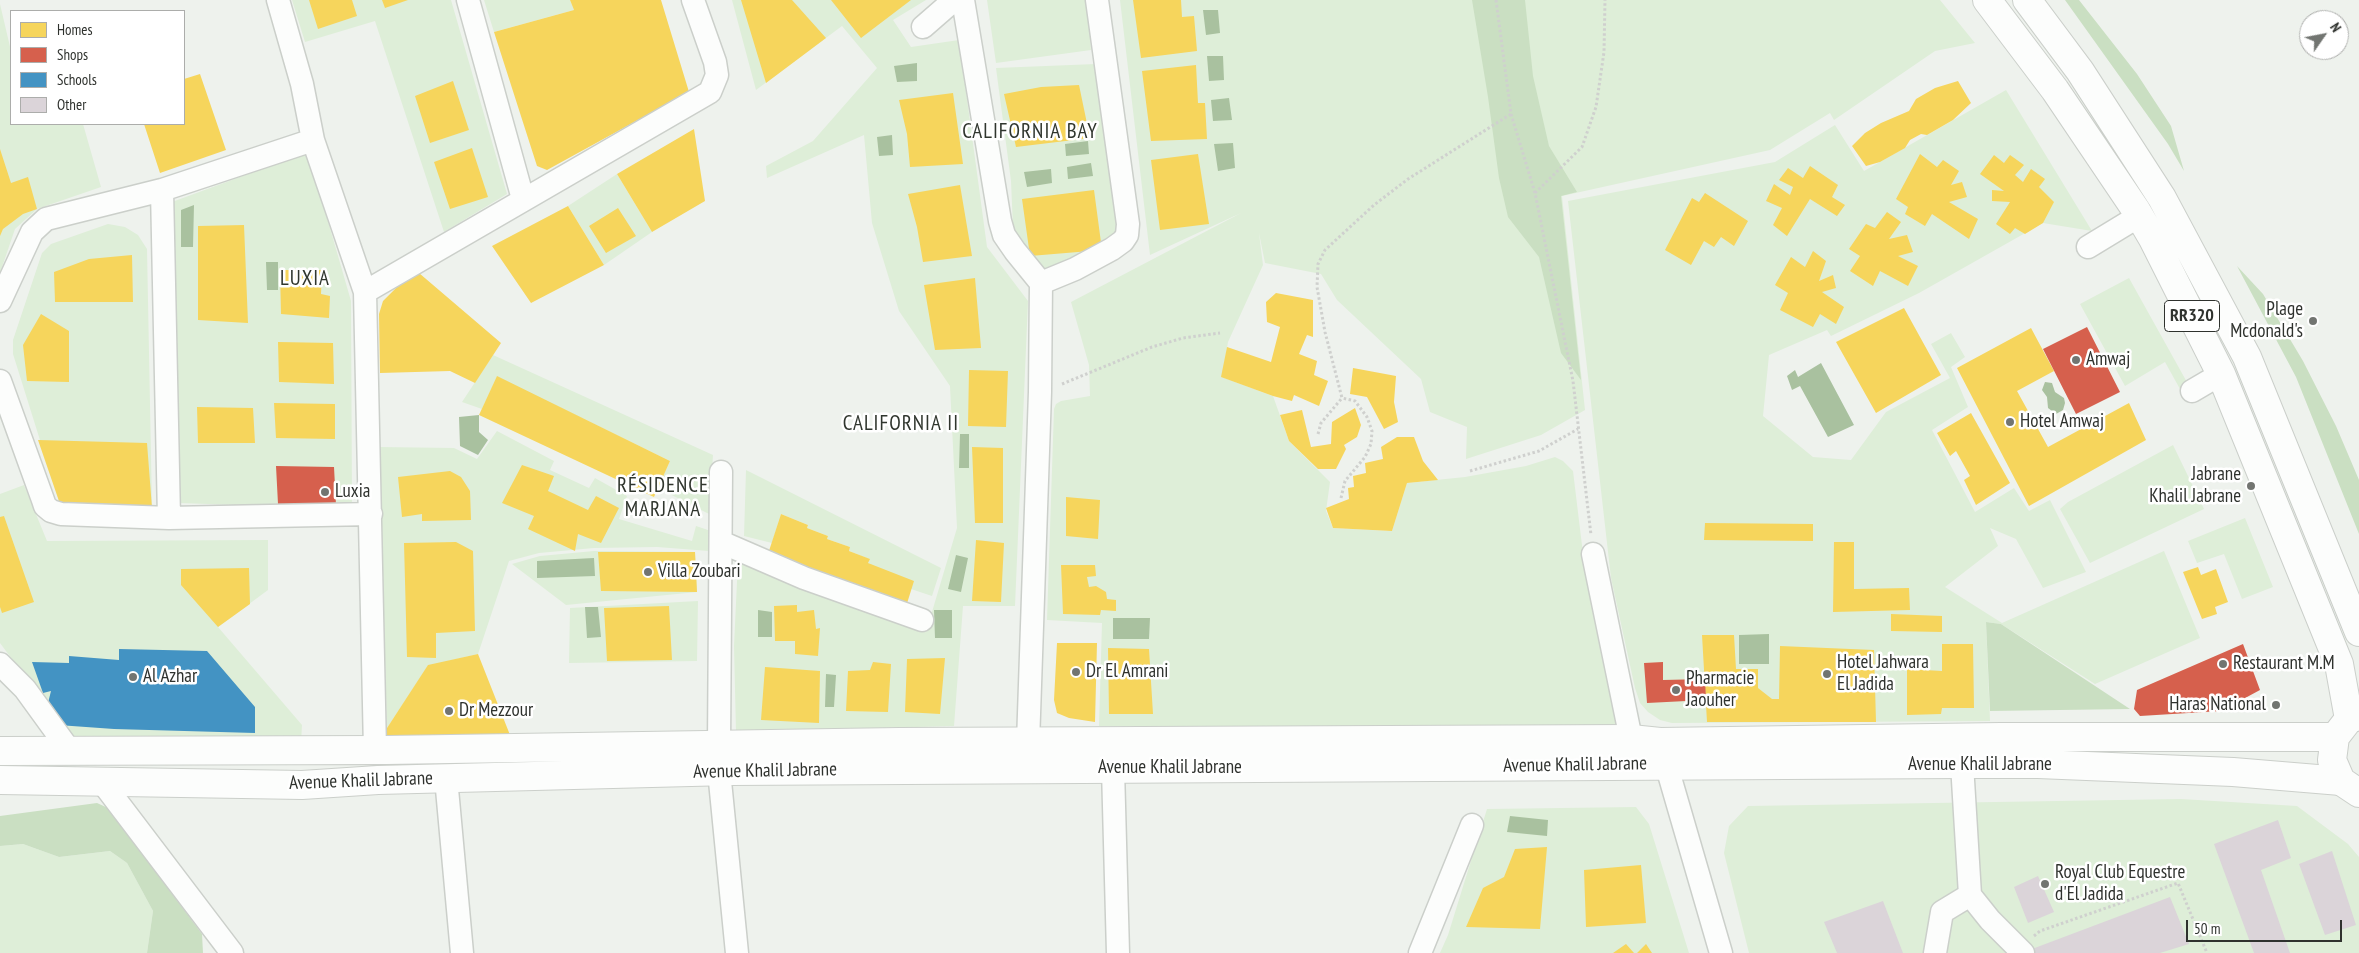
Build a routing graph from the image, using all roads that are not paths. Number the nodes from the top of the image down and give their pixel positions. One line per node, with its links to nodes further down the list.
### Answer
1 (278, 0): 10 (street)
2 (468, 0): 12 (street)
3 (693, 0): 12 (street)
4 (954, 0): 9 (street)
5 (963, 0): 15 (street)
6 (1097, 0): 15 (street)
7 (1986, 0): 13 (main road, RR320)
8 (2027, 0): 27 (main road, RR320)
9 (923, 27)
10 (313, 140): 11 (street); 16 (street)
11 (162, 190): 17 (street); 23 (street)
12 (523, 199): 16 (street)
13 (2139, 216): 14 (street); 18 (main road, RR320)
14 (2088, 247)
15 (1041, 283): 31 (street)
16 (365, 292): 22 (street)
17 (0, 301)
18 (2221, 374): 20 (street); 29 (main road, RR320)
19 (0, 383): 23 (street)
20 (2192, 391)
21 (721, 472): 24 (street)
22 (371, 514): 23 (street); 32 (street)
23 (169, 518)
24 (721, 542): 26 (street); 36 (street)
25 (1593, 554): 30 (street)
26 (922, 620)
27 (2359, 632)
28 (0, 664): 34 (street)
29 (2348, 724): 35 (main road, Avenue Khalil Jabrane); 42 (main road, RR320)
30 (1631, 739): 31 (main road, Avenue Khalil Jabrane); 35 (main road, Avenue Khalil Jabrane)
31 (1028, 743): 36 (main road, Avenue Khalil Jabrane)
32 (375, 750): 34 (main road, Avenue Khalil Jabrane); 36 (main road, Avenue Khalil Jabrane)
33 (0, 751): 34 (main road, Avenue Khalil Jabrane)
34 (70, 751)
35 (1663, 753): 37 (main road, Avenue Khalil Jabrane); 38 (main road, Avenue Khalil Jabrane); 51 (street)
36 (719, 758): 38 (main road, Avenue Khalil Jabrane); 39 (main road, Avenue Khalil Jabrane); 48 (street)
37 (1962, 764): 42 (main road, Avenue Khalil Jabrane); 44 (street)
38 (1113, 769): 49 (street)
39 (446, 778): 41 (main road, Avenue Khalil Jabrane); 47 (street)
40 (0, 780): 41 (main road, Avenue Khalil Jabrane)
41 (102, 782): 46 (street)
42 (2350, 787)
43 (1472, 826): 50 (street)
44 (1970, 895): 45 (street); 52 (street)
45 (2022, 951)
46 (232, 953)
47 (462, 953)
48 (738, 953)
49 (1118, 953)
50 (1420, 953)
51 (1721, 953)
52 (1935, 953)

